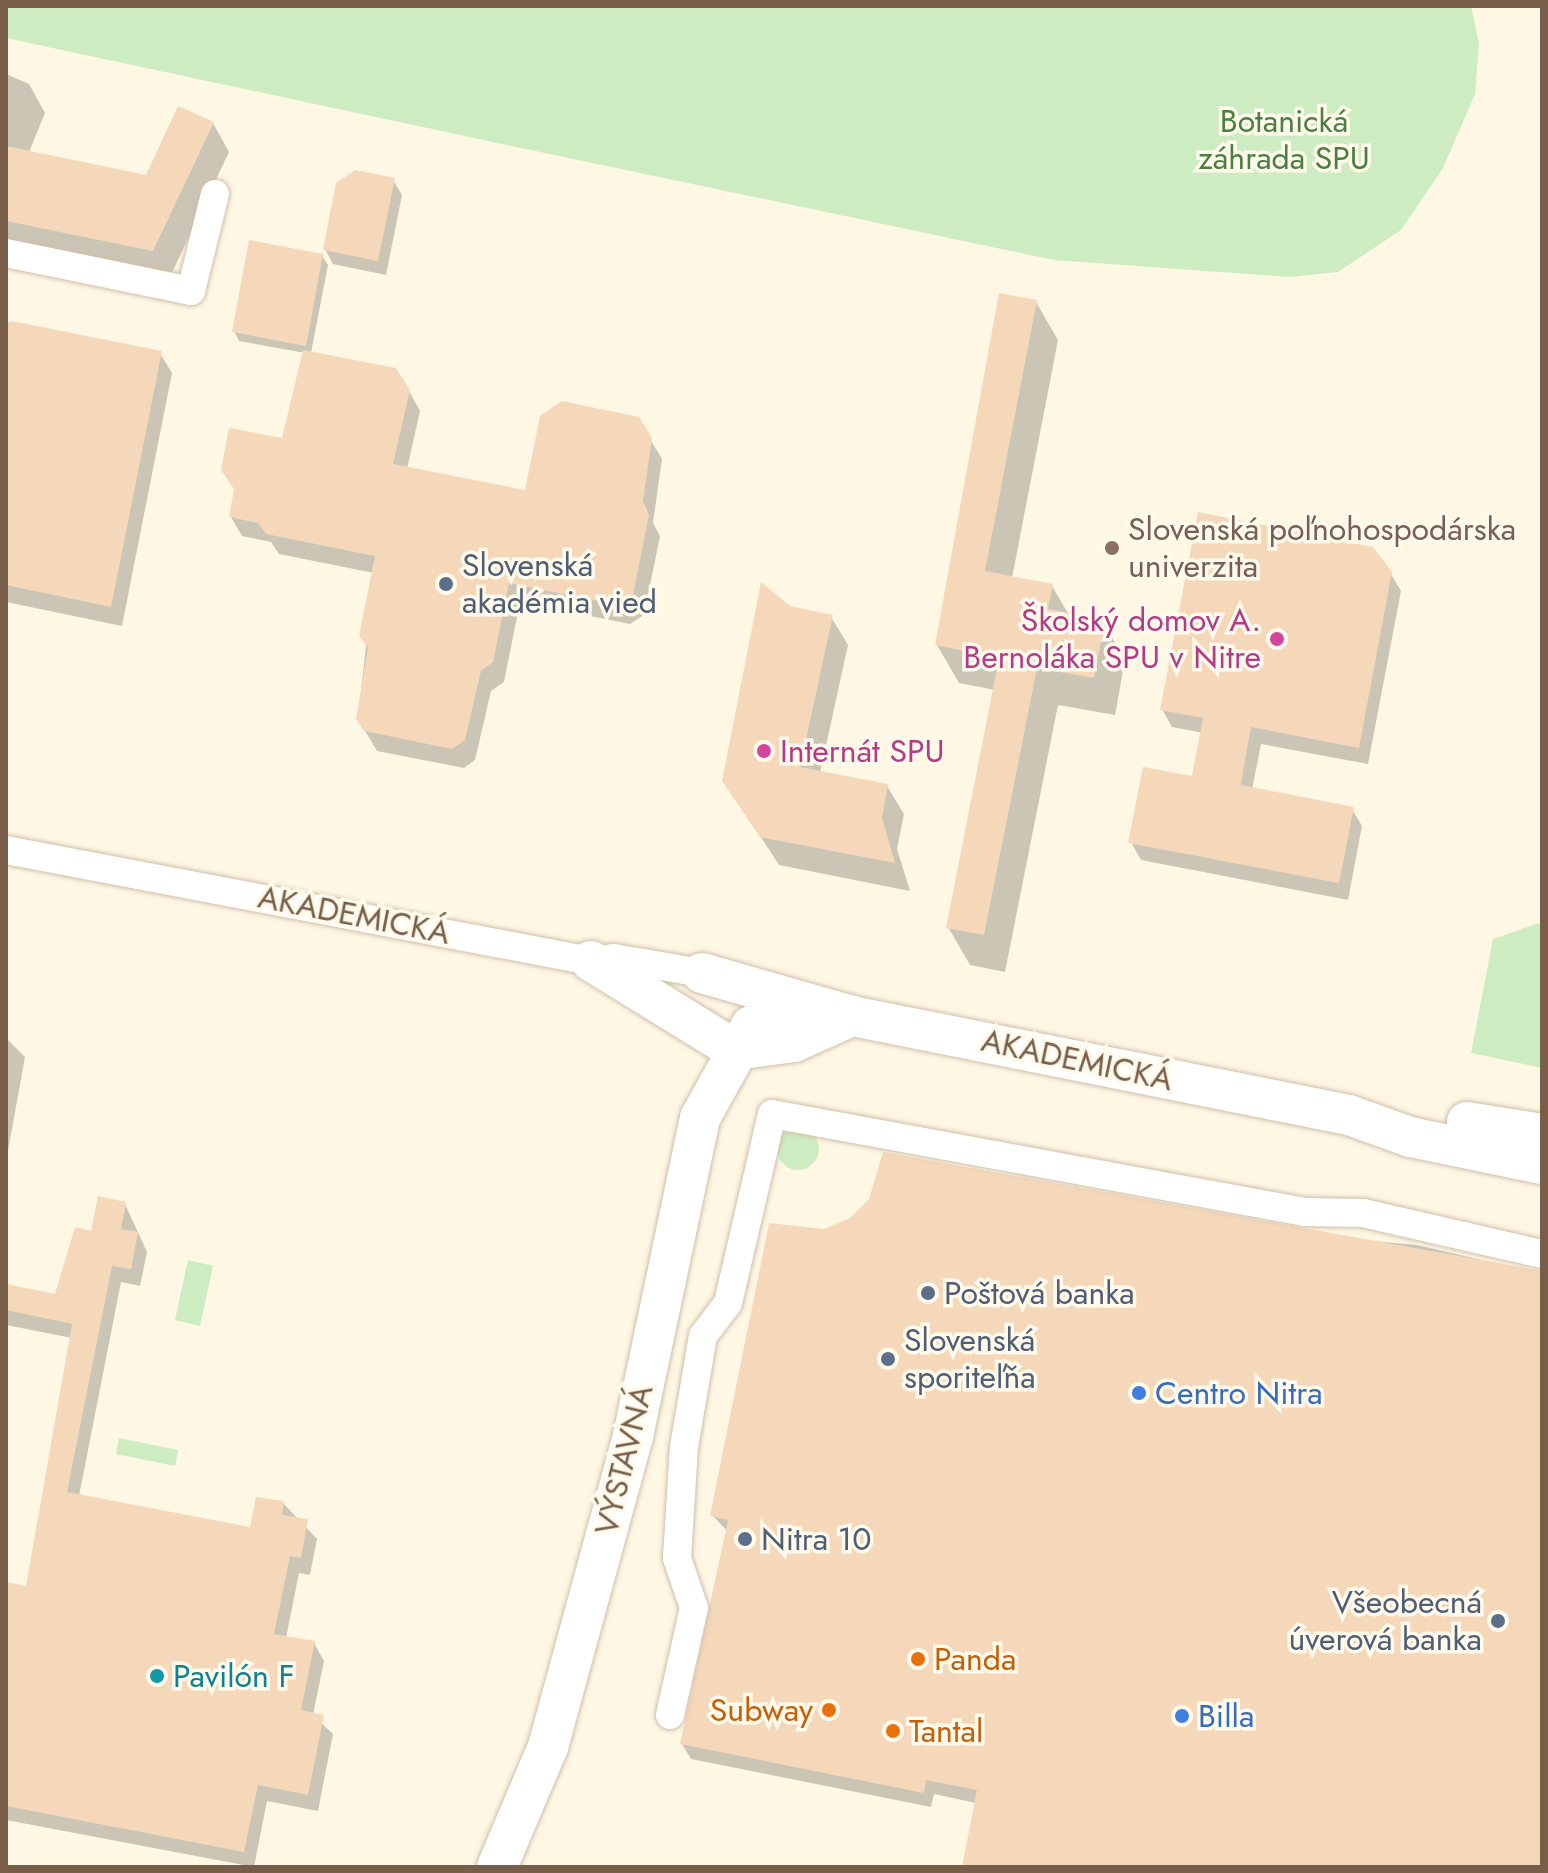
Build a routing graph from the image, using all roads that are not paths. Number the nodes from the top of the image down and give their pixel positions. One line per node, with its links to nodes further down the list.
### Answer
1 (215, 194): 2 (street)
2 (6, 253)
3 (6, 850): 4 (street, AKADEMICKÁ)
4 (591, 961): 5 (street, AKADEMICKÁ); 7 (street)
5 (702, 973): 6 (street, AKADEMICKÁ); 9 (street)
6 (804, 1004): 8 (street, AKADEMICKÁ); 9 (street, VÝSTAVNÁ)
7 (674, 1015): 9 (street); 10 (street)
8 (852, 1016): 9 (street); 11 (street, AKADEMICKÁ)
9 (735, 1050): 10 (street, VÝSTAVNÁ)
10 (707, 1100): 16 (street, VÝSTAVNÁ)
11 (1349, 1115): 12 (street, AKADEMICKÁ); 13 (street, AKADEMICKÁ)
12 (1542, 1134)
13 (1542, 1164)
14 (1542, 1254): 15 (street)
15 (670, 1715)
16 (497, 1867)

